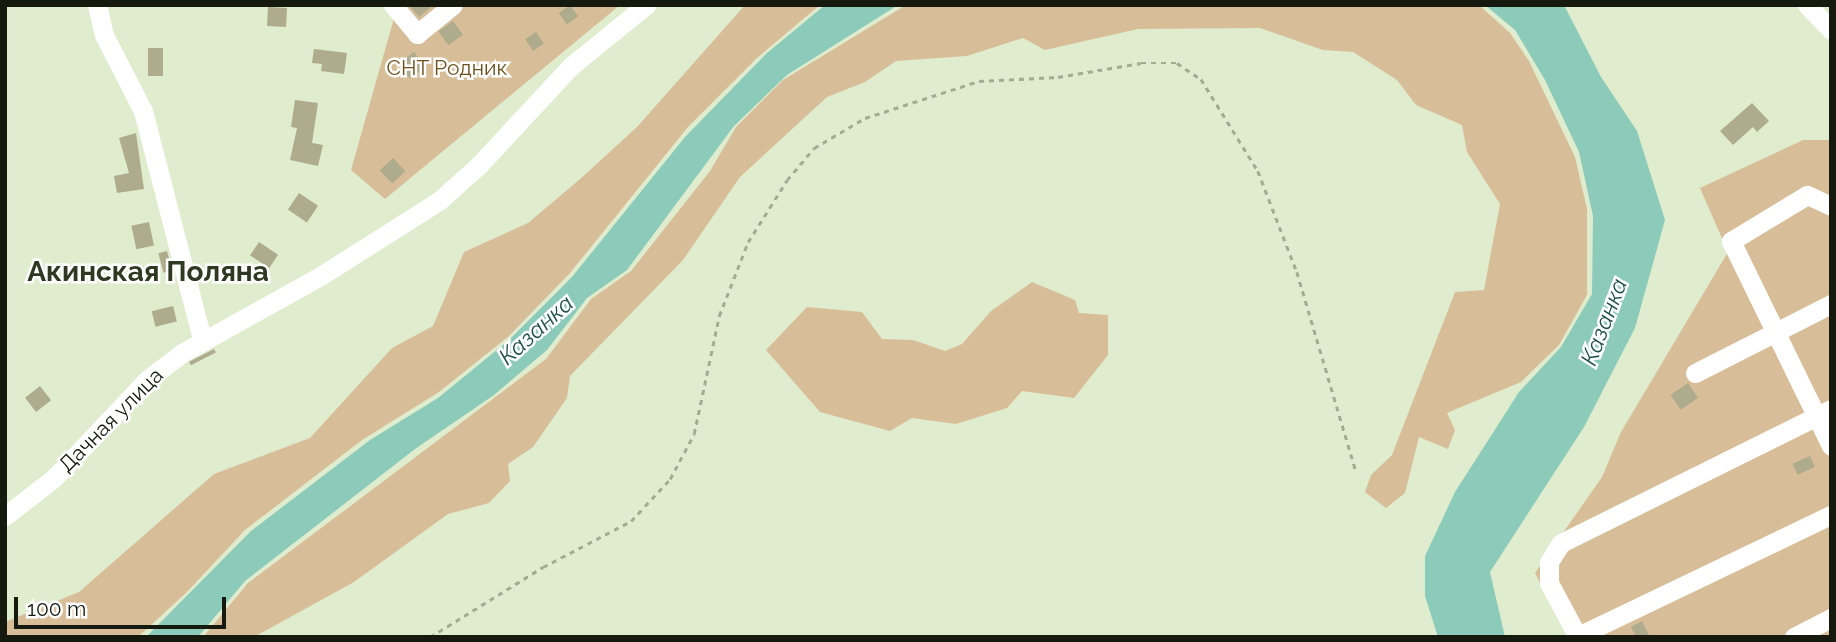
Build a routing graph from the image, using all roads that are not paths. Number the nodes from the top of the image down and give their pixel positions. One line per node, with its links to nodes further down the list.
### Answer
1 (97, 5): 10 (street)
2 (393, 5): 3 (street)
3 (453, 5)
4 (646, 5): 10 (street, Дачная улица)
5 (1807, 5): 6 (street)
6 (1831, 30)
7 (1831, 206): 9 (street)
8 (1831, 304): 9 (street)
9 (1775, 332): 11 (street); 12 (street)
10 (202, 339): 15 (street, Дачная улица)
11 (1696, 373)
12 (1823, 412): 13 (street); 17 (street)
13 (1831, 446)
14 (1831, 515): 17 (street)
15 (5, 516)
16 (1831, 618): 18 (street)
17 (1578, 636)
18 (1794, 637)

